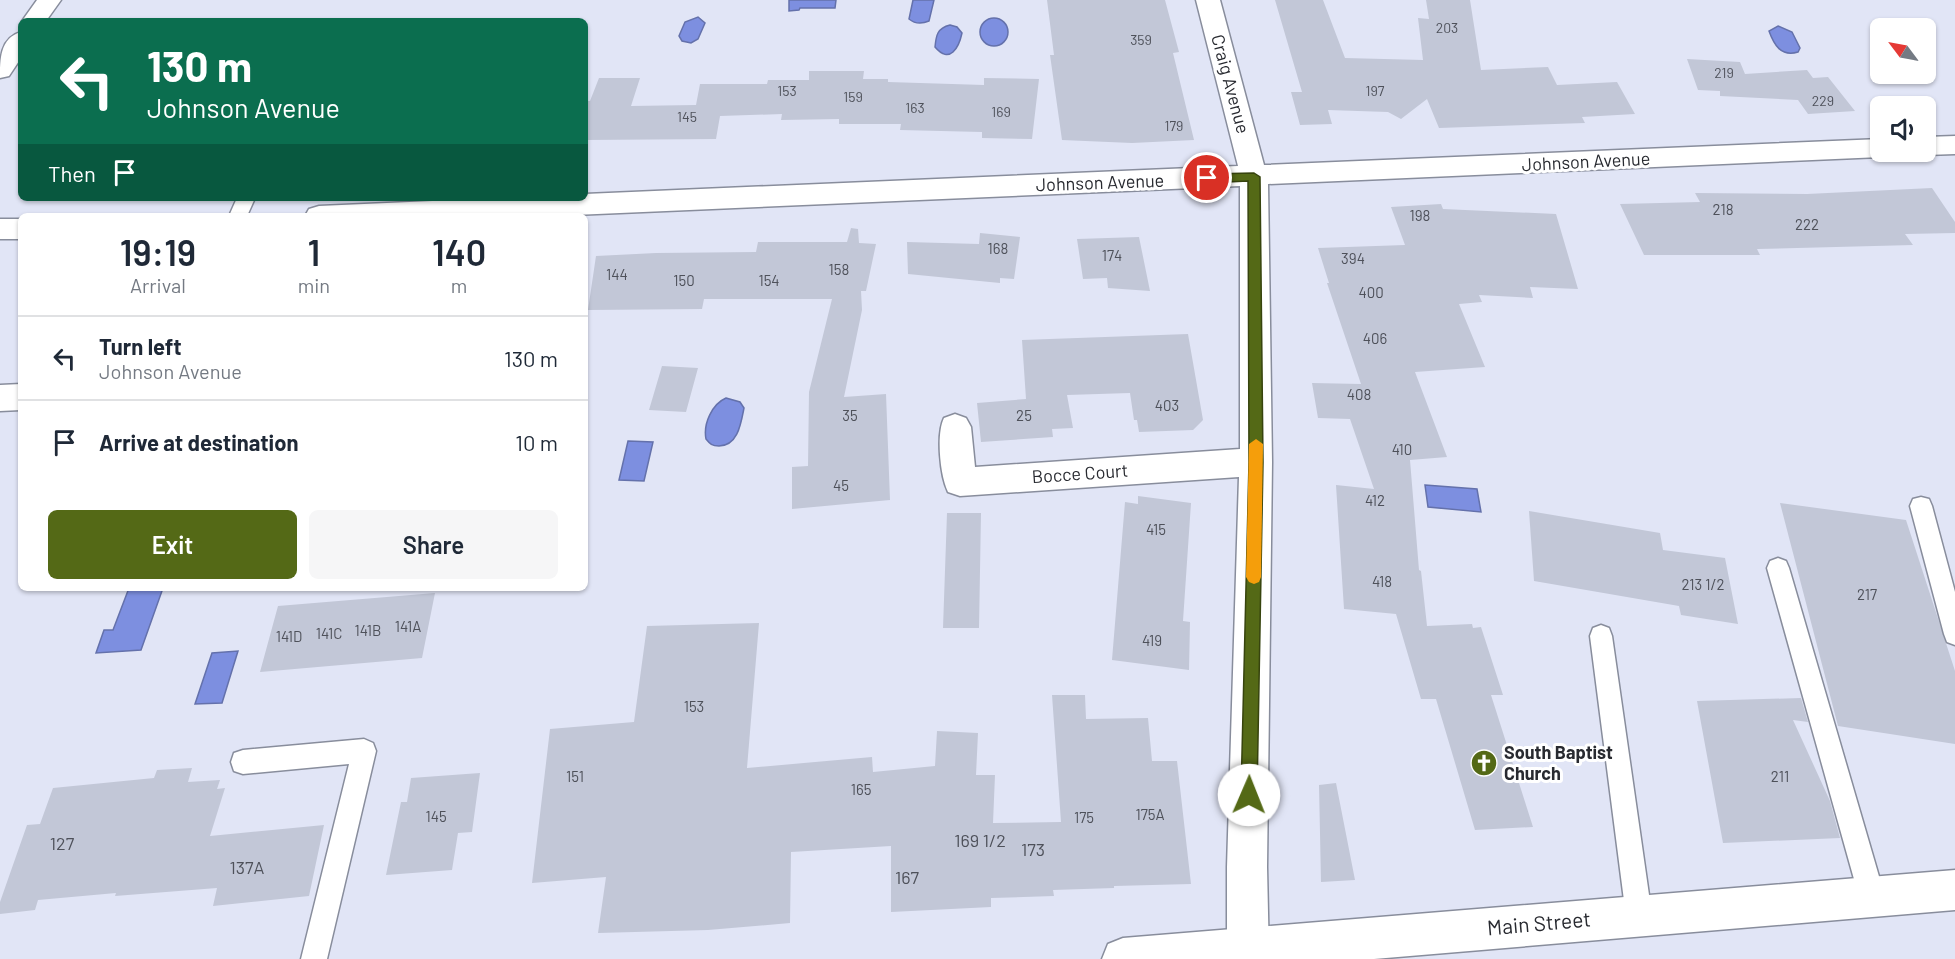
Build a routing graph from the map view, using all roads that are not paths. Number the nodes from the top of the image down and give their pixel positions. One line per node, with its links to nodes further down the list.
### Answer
1 (49, 0): 3 (street)
2 (1208, 0): 9 (street, Craig Avenue)
3 (36, 18)
4 (18, 44): 5 (street)
5 (0, 70)
6 (1955, 145): 7 (street)
7 (1936, 146)
8 (1870, 149): 9 (street, Johnson Avenue)
9 (1254, 177): 10 (street, Johnson Avenue); 16 (street, Craig Avenue)
10 (391, 213)
11 (0, 229): 12 (street)
12 (18, 229)
13 (18, 397): 14 (street)
14 (0, 398)
15 (955, 427): 16 (street, Bocce Court)
16 (1256, 462): 25 (street, Craig Avenue)
17 (1920, 506): 19 (lane)
18 (1778, 568): 23 (lane)
19 (1955, 634)
20 (1601, 636): 24 (lane)
21 (243, 762): 26 (lane)
22 (1955, 890): 23 (street, Main Street)
23 (1872, 897): 24 (street, Main Street)
24 (1639, 916): 25 (street, Main Street)
25 (1248, 953): 27 (street, Main Street)
26 (314, 959)
27 (1124, 959)

